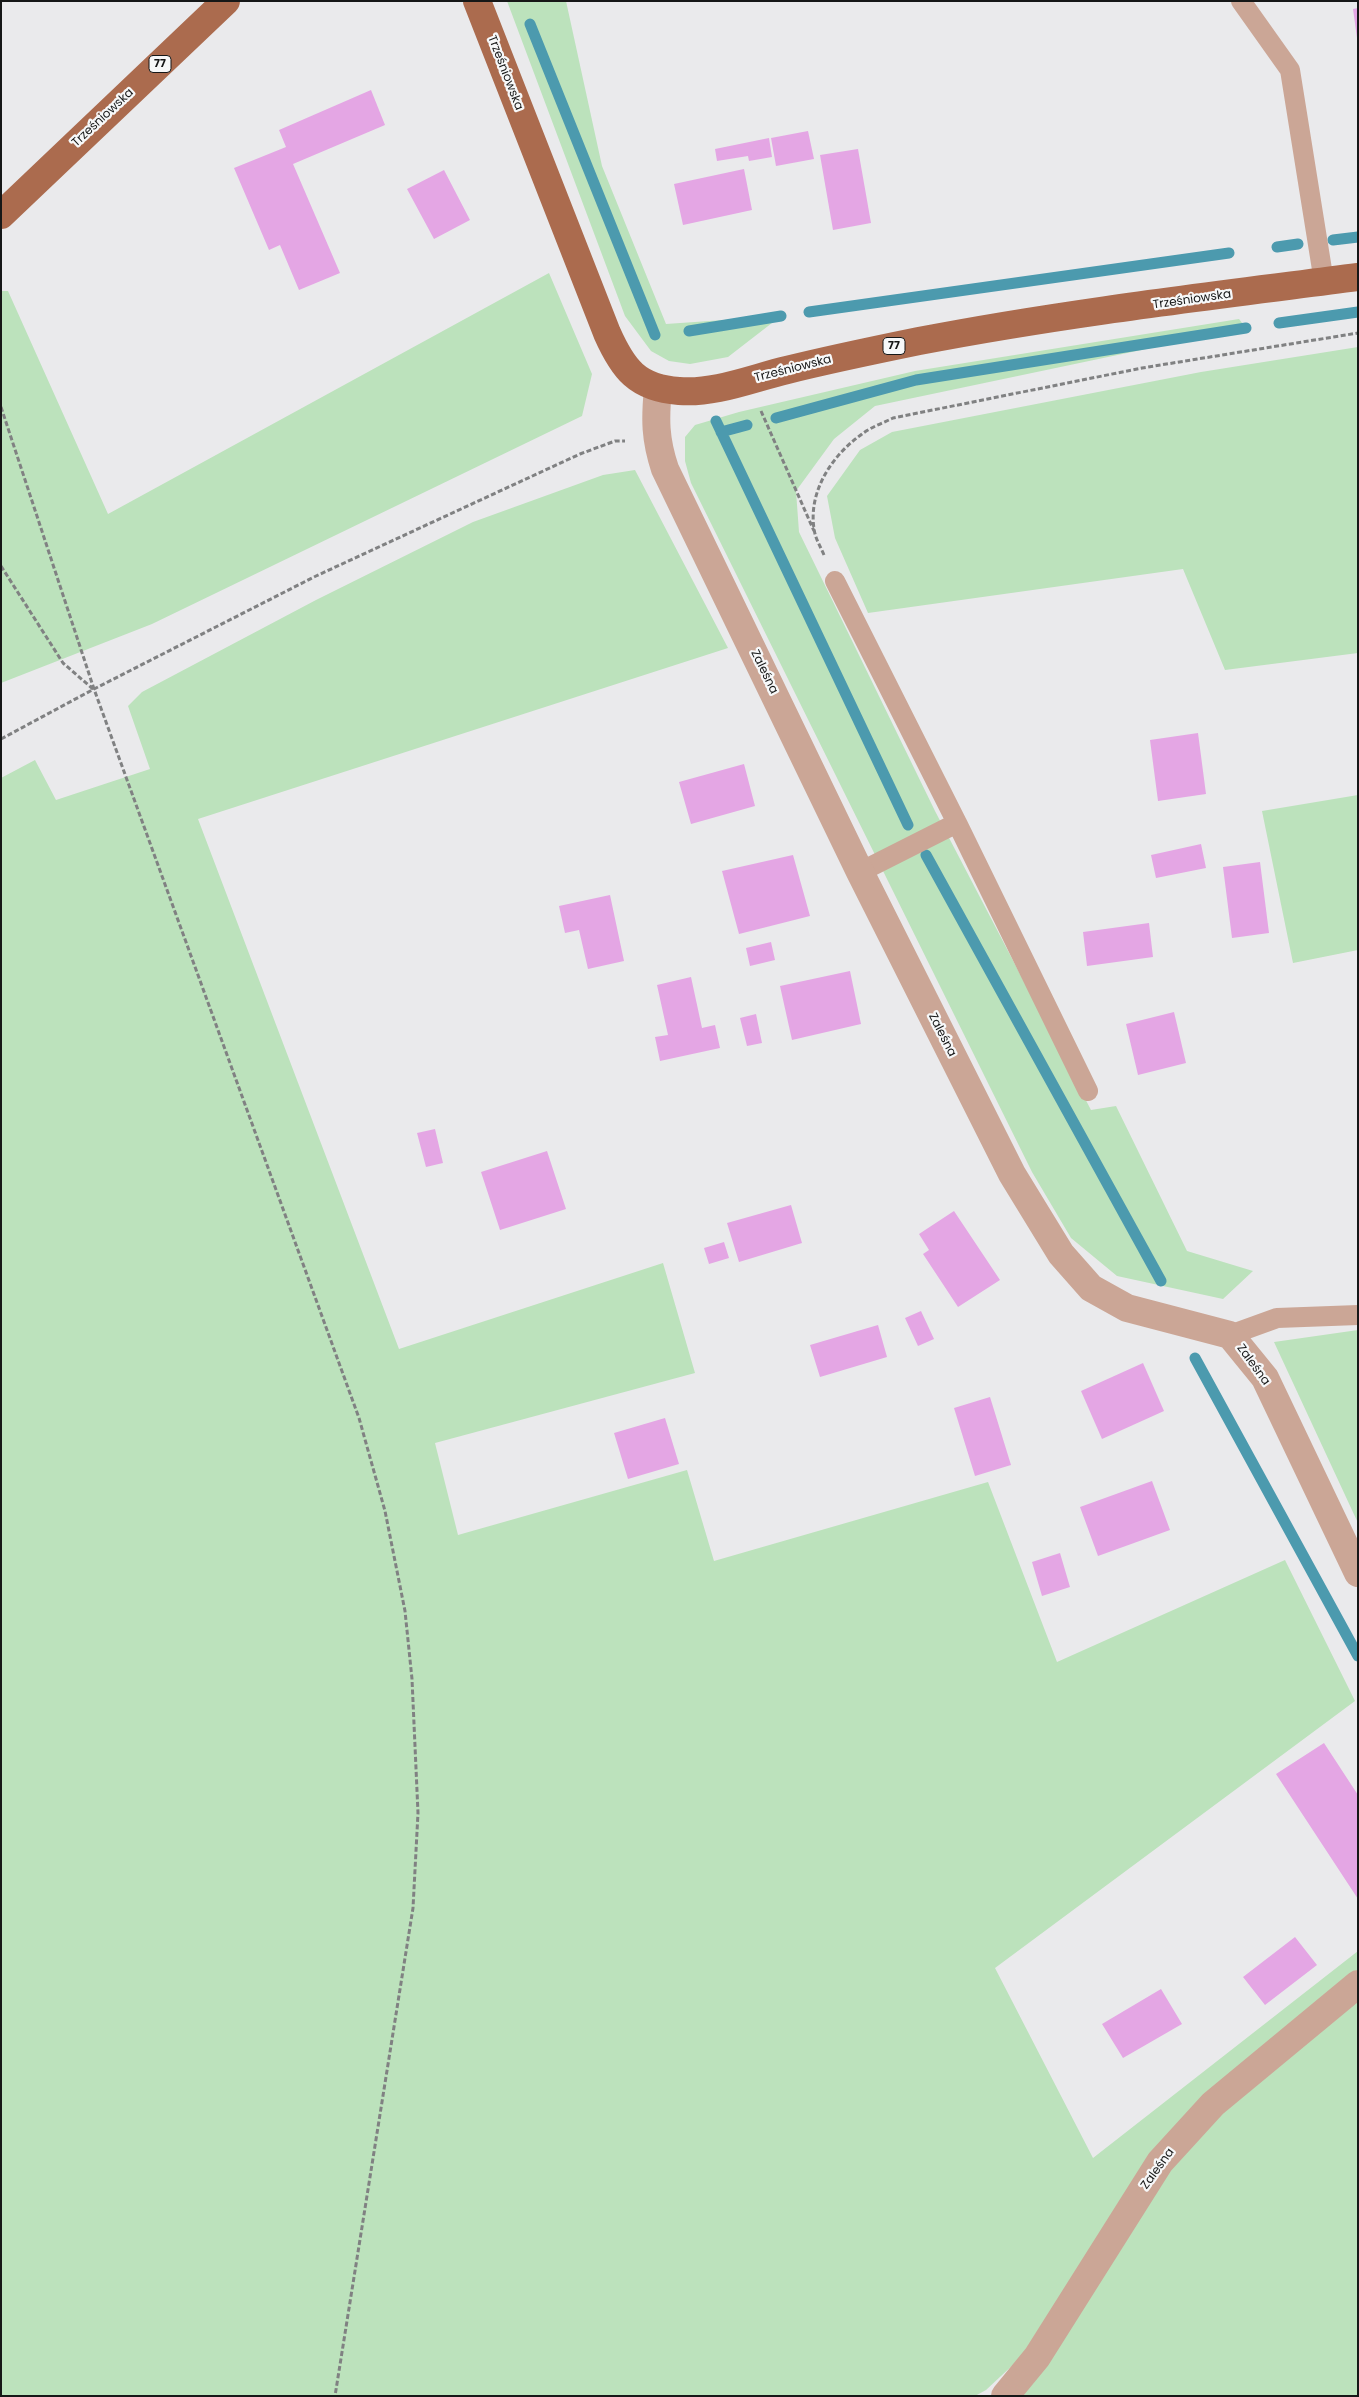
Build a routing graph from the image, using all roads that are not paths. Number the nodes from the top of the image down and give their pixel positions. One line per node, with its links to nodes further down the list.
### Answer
1 (226, 1): 4 (main road, Trześniowska / 77)
2 (477, 1): 7 (main road, Trześniowska / 77)
3 (1240, 1): 6 (lane)
4 (1, 215)
5 (1358, 277): 6 (main road, Trześniowska / 77)
6 (1324, 282): 7 (main road, Trześniowska / 77)
7 (658, 388): 10 (street, Zaleśna)
8 (835, 581): 9 (lane)
9 (957, 823): 10 (lane); 11 (lane)
10 (860, 872): 13 (street, Zaleśna)
11 (1088, 1090)
12 (1358, 1315): 13 (lane)
13 (1230, 1335): 14 (street, Zaleśna)
14 (1358, 1573)
15 (1358, 1984): 16 (street, Zaleśna)
16 (1005, 2396)

